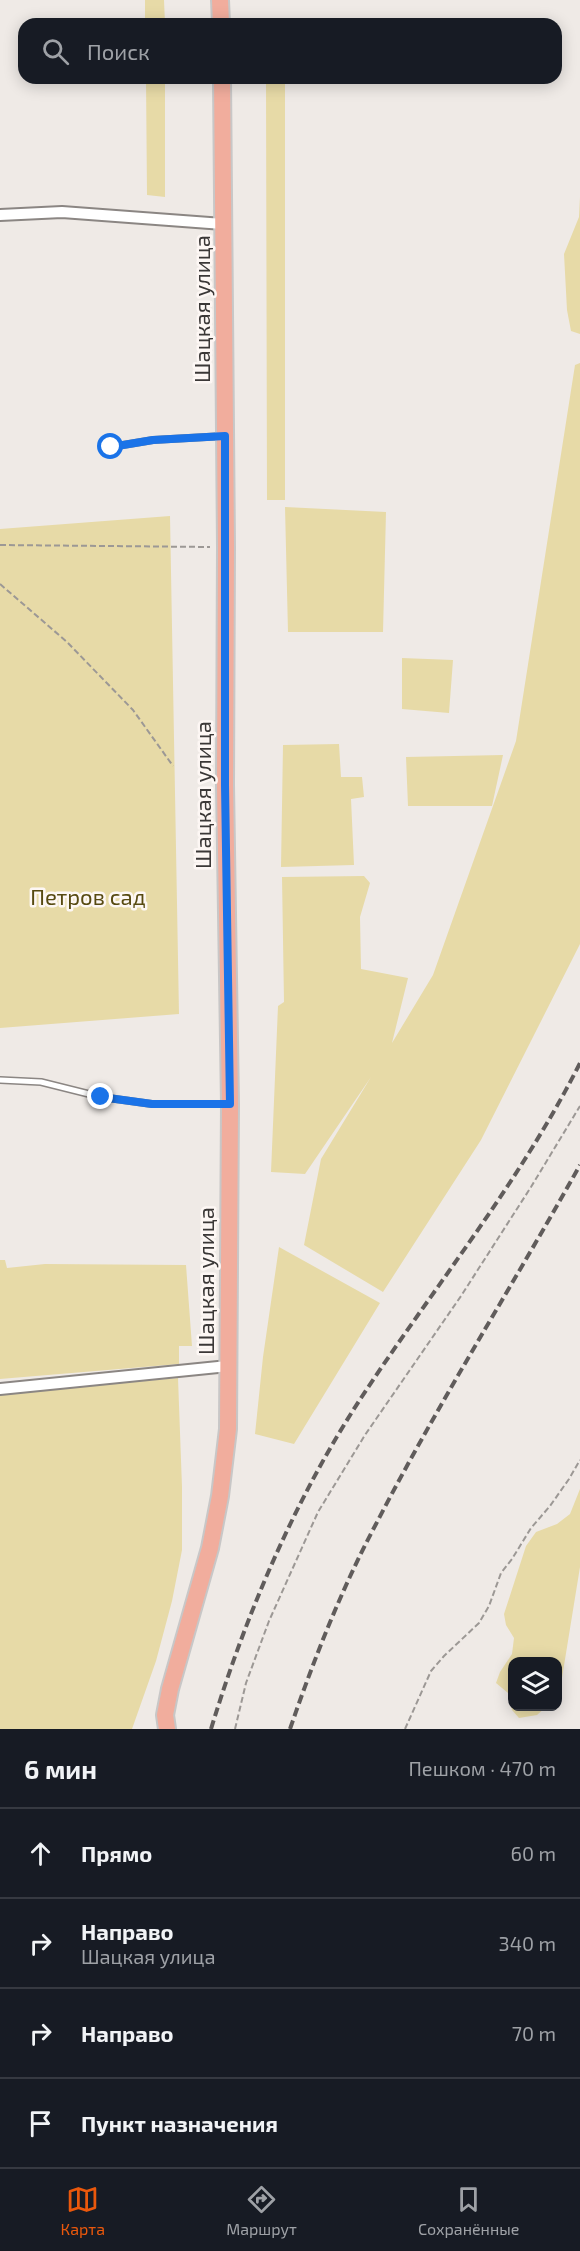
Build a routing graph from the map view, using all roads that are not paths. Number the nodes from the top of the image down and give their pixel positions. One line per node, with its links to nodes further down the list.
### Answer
1 (220, 0): 2 (main road)
2 (221, 18)
3 (222, 84): 5 (main road, Шацкая улица)
4 (0, 215): 5 (street)
5 (224, 224): 6 (main road, Шацкая улица)
6 (225, 436): 7 (lane); 9 (main road, Шацкая улица)
7 (111, 447)
8 (0, 1080): 9 (lane)
9 (230, 1104): 10 (main road, Шацкая улица)
10 (228, 1366): 11 (street, Шацкая улица); 12 (main road, Шацкая улица)
11 (0, 1389)
12 (167, 1729)

